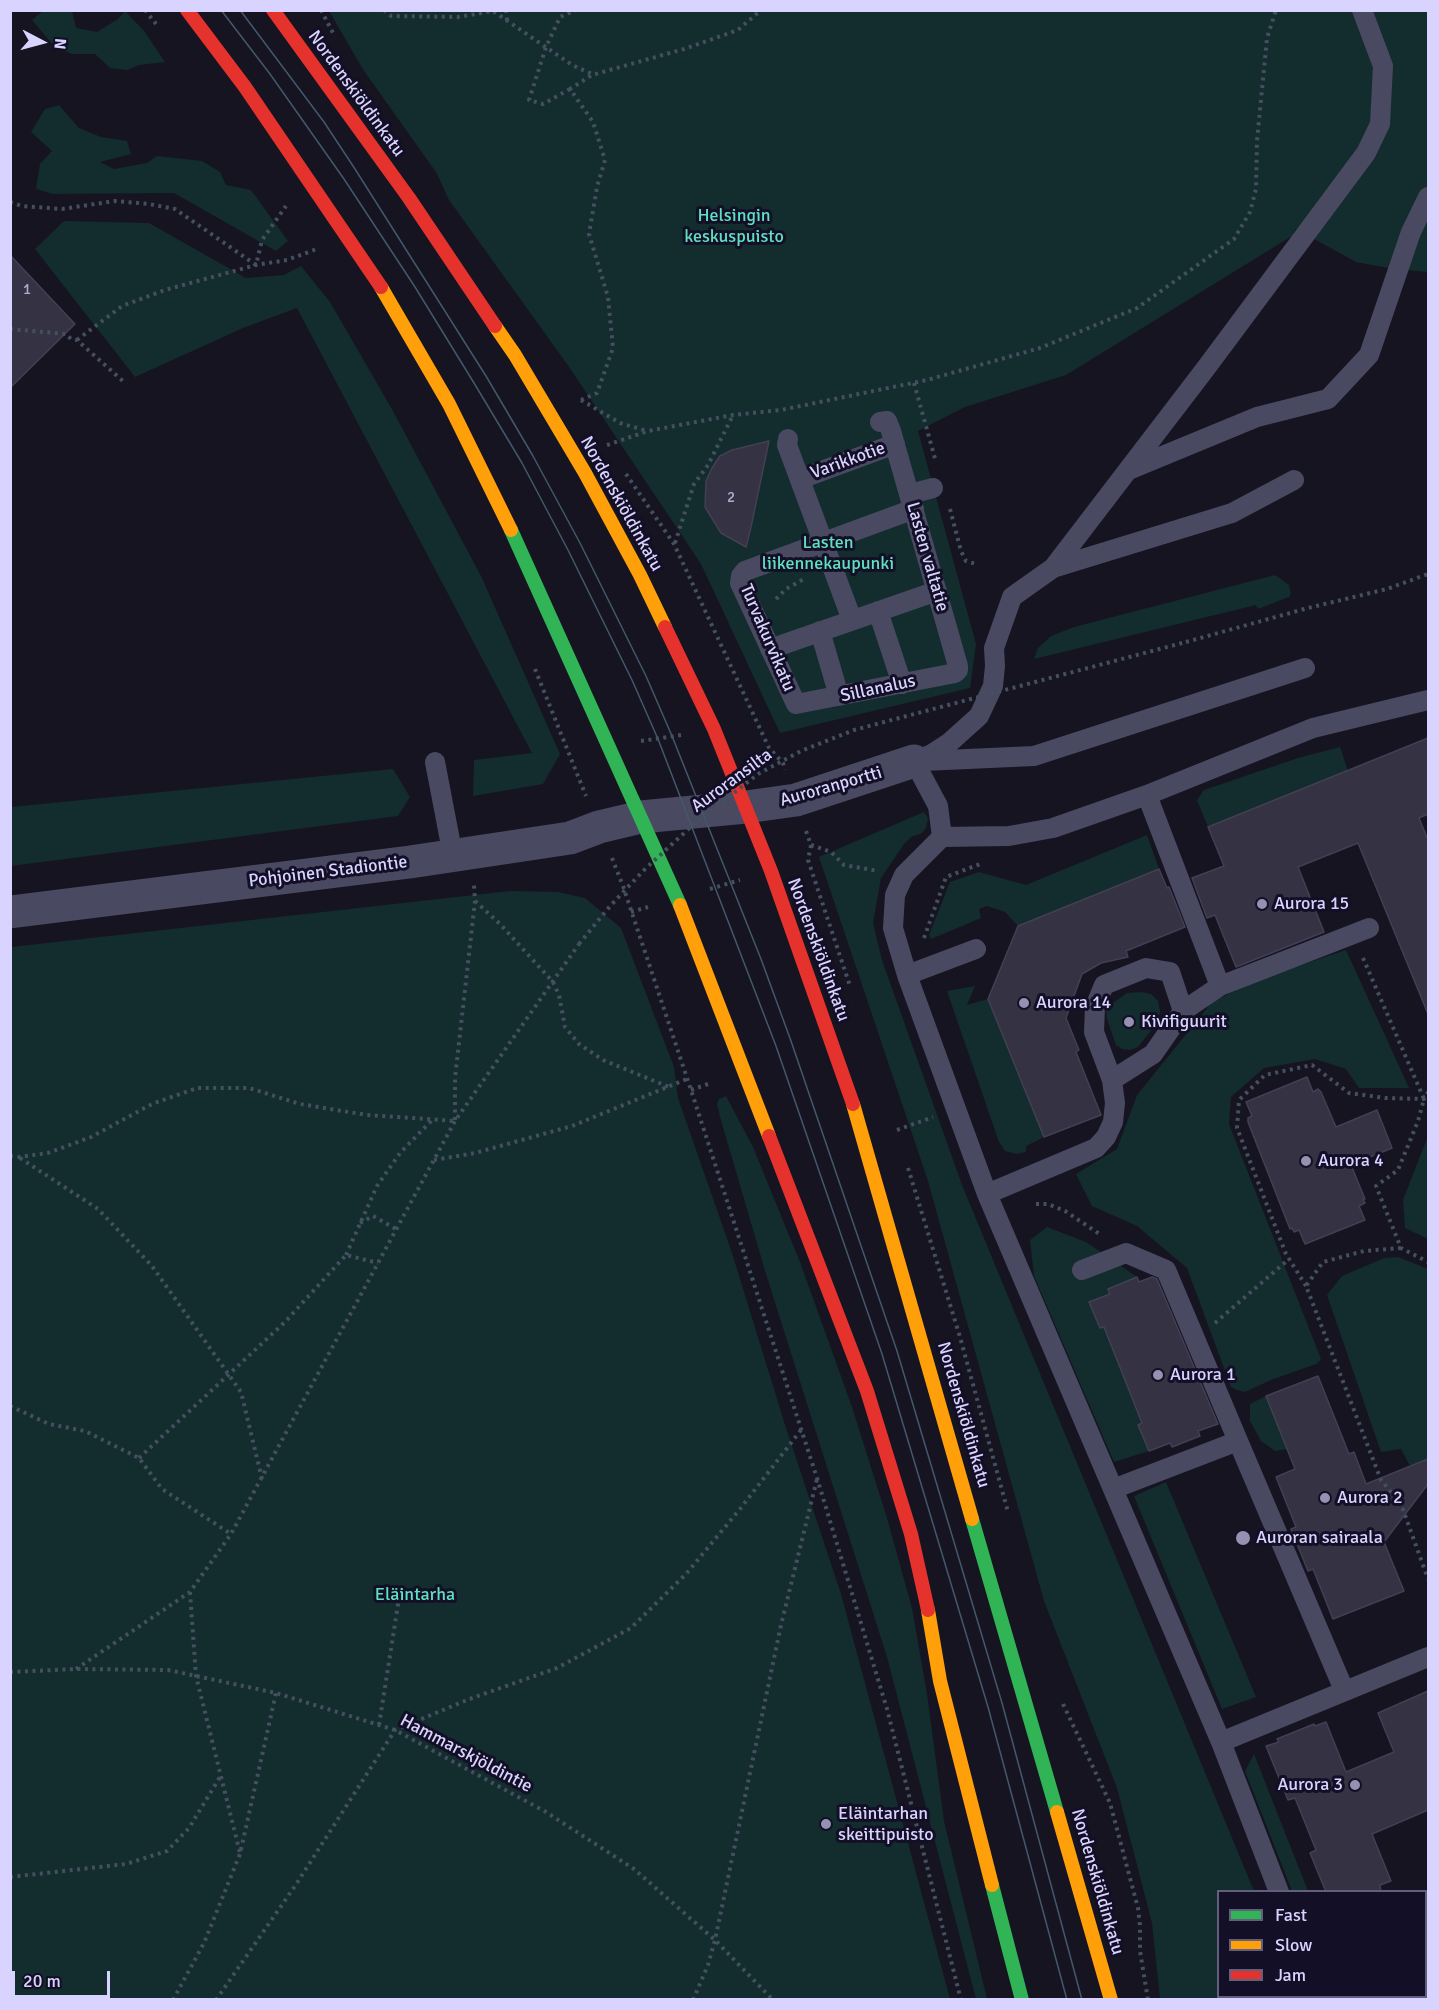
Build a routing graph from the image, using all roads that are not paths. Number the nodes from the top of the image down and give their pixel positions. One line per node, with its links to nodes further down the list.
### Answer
1 (187, 10): 29 (main road)
2 (273, 10): 28 (main road, Nordenskiöldinkatu)
3 (1362, 10): 8 (lane)
4 (1428, 197): 8 (lane)
5 (880, 422): 7 (lane, Lasten valtatie)
6 (788, 438): 9 (lane)
7 (896, 444): 9 (lane, Varikkotie); 11 (lane, Lasten valtatie)
8 (1128, 470): 13 (lane)
9 (800, 479): 12 (lane)
10 (1294, 480): 13 (lane)
11 (926, 494): 12 (lane, Turvakurvikatu); 14 (lane, Lasten valtatie)
12 (824, 542): 16 (lane); 18 (lane, Turvakurvikatu)
13 (1053, 568): 25 (lane)
14 (937, 591): 15 (lane); 20 (lane, Lasten valtatie)
15 (878, 611): 16 (lane); 21 (lane)
16 (852, 620): 17 (lane)
17 (820, 632): 18 (lane); 22 (lane)
18 (770, 649): 24 (lane, Turvakurvikatu)
19 (1305, 668): 25 (lane)
20 (958, 670): 21 (lane, Sillanalus)
21 (902, 684): 22 (lane, Sillanalus)
22 (840, 696): 24 (lane, Sillanalus)
23 (1428, 700): 27 (lane)
24 (796, 704)
25 (914, 761): 28 (street, Auroranportti); 30 (lane)
26 (435, 762): 31 (lane)
27 (1147, 795): 30 (lane); 36 (lane)
28 (746, 807): 29 (street, Auroranportti); 48 (main road, Nordenskiöldinkatu)
29 (641, 817): 31 (street, Pohjoinen Stadiontie); 47 (main road)
30 (942, 837): 35 (lane)
31 (463, 855): 32 (street, Pohjoinen Stadiontie)
32 (10, 912)
33 (1361, 931): 36 (lane)
34 (976, 950): 35 (lane)
35 (907, 975): 39 (lane)
36 (1220, 987): 37 (lane)
37 (1183, 1011): 38 (lane); 38 (lane)
38 (1112, 1080): 39 (lane)
39 (987, 1194): 42 (lane)
40 (1082, 1270): 41 (lane)
41 (1238, 1441): 42 (lane); 44 (lane)
42 (1113, 1489): 45 (lane)
43 (1428, 1657): 44 (lane)
44 (1344, 1690): 45 (lane)
45 (1221, 1742): 46 (lane)
46 (1278, 1890)
47 (1022, 2000)
48 (1111, 2000)

